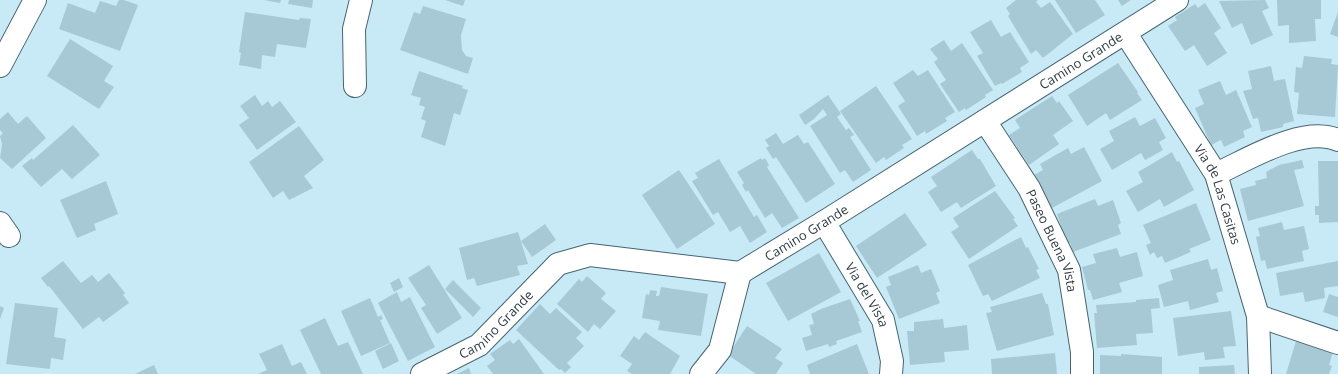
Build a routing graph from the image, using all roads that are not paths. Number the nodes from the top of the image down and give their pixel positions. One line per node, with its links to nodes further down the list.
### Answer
1 (35, 0): 5 (street)
2 (362, 0): 6 (street)
3 (1177, 0): 4 (street, Camino Grande)
4 (1126, 34): 7 (street, Camino Grande); 9 (street, Via de Las Casitas)
5 (0, 66)
6 (355, 86)
7 (985, 121): 10 (street, Camino Grande); 17 (street, Paseo Buena Vista)
8 (1338, 140): 9 (street)
9 (1216, 174): 12 (street, Via de Las Casitas)
10 (824, 222): 11 (street, Camino Grande); 16 (street, Via del Vista)
11 (740, 273): 14 (street, Camino Grande); 15 (street)
12 (1258, 316): 13 (street); 18 (street, Via de Las Casitas)
13 (1338, 343)
14 (422, 374)
15 (701, 374)
16 (891, 374)
17 (1082, 374)
18 (1260, 374)

